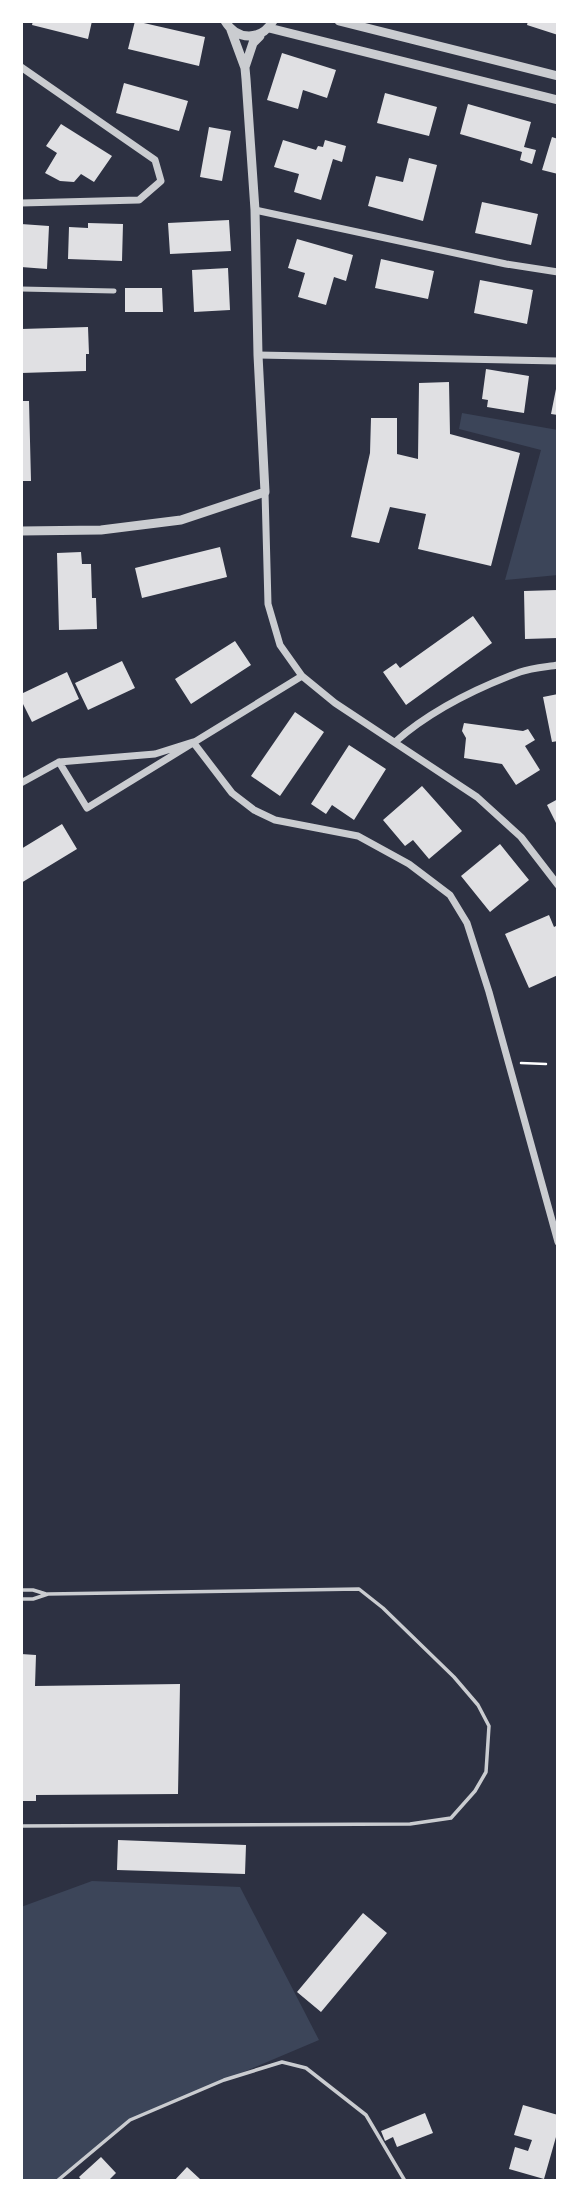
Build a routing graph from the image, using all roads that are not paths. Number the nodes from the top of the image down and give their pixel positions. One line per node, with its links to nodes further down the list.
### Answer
1 (339, 21): 6 (street)
2 (226, 24): 3 (street); 5 (street)
3 (268, 28): 5 (street); 7 (street)
4 (21, 67): 8 (street)
5 (245, 68): 9 (street)
6 (558, 76)
7 (558, 100)
8 (21, 203)
9 (255, 210): 10 (street); 13 (street)
10 (558, 272)
11 (21, 289): 12 (street)
12 (114, 291)
13 (258, 355): 14 (street); 15 (street)
14 (558, 361)
15 (265, 492): 16 (street); 18 (street)
16 (21, 531)
17 (558, 665): 20 (street)
18 (302, 676): 19 (street); 20 (street)
19 (193, 742): 21 (street); 21 (street); 24 (street)
20 (395, 742): 23 (street)
21 (59, 762): 22 (street)
22 (21, 783)
23 (558, 885)
24 (558, 1242)
25 (21, 1590): 26 (lane)
26 (48, 1594): 27 (lane); 28 (lane)
27 (21, 1599)
28 (21, 1826)
29 (57, 2181): 30 (lane)
30 (405, 2181)

